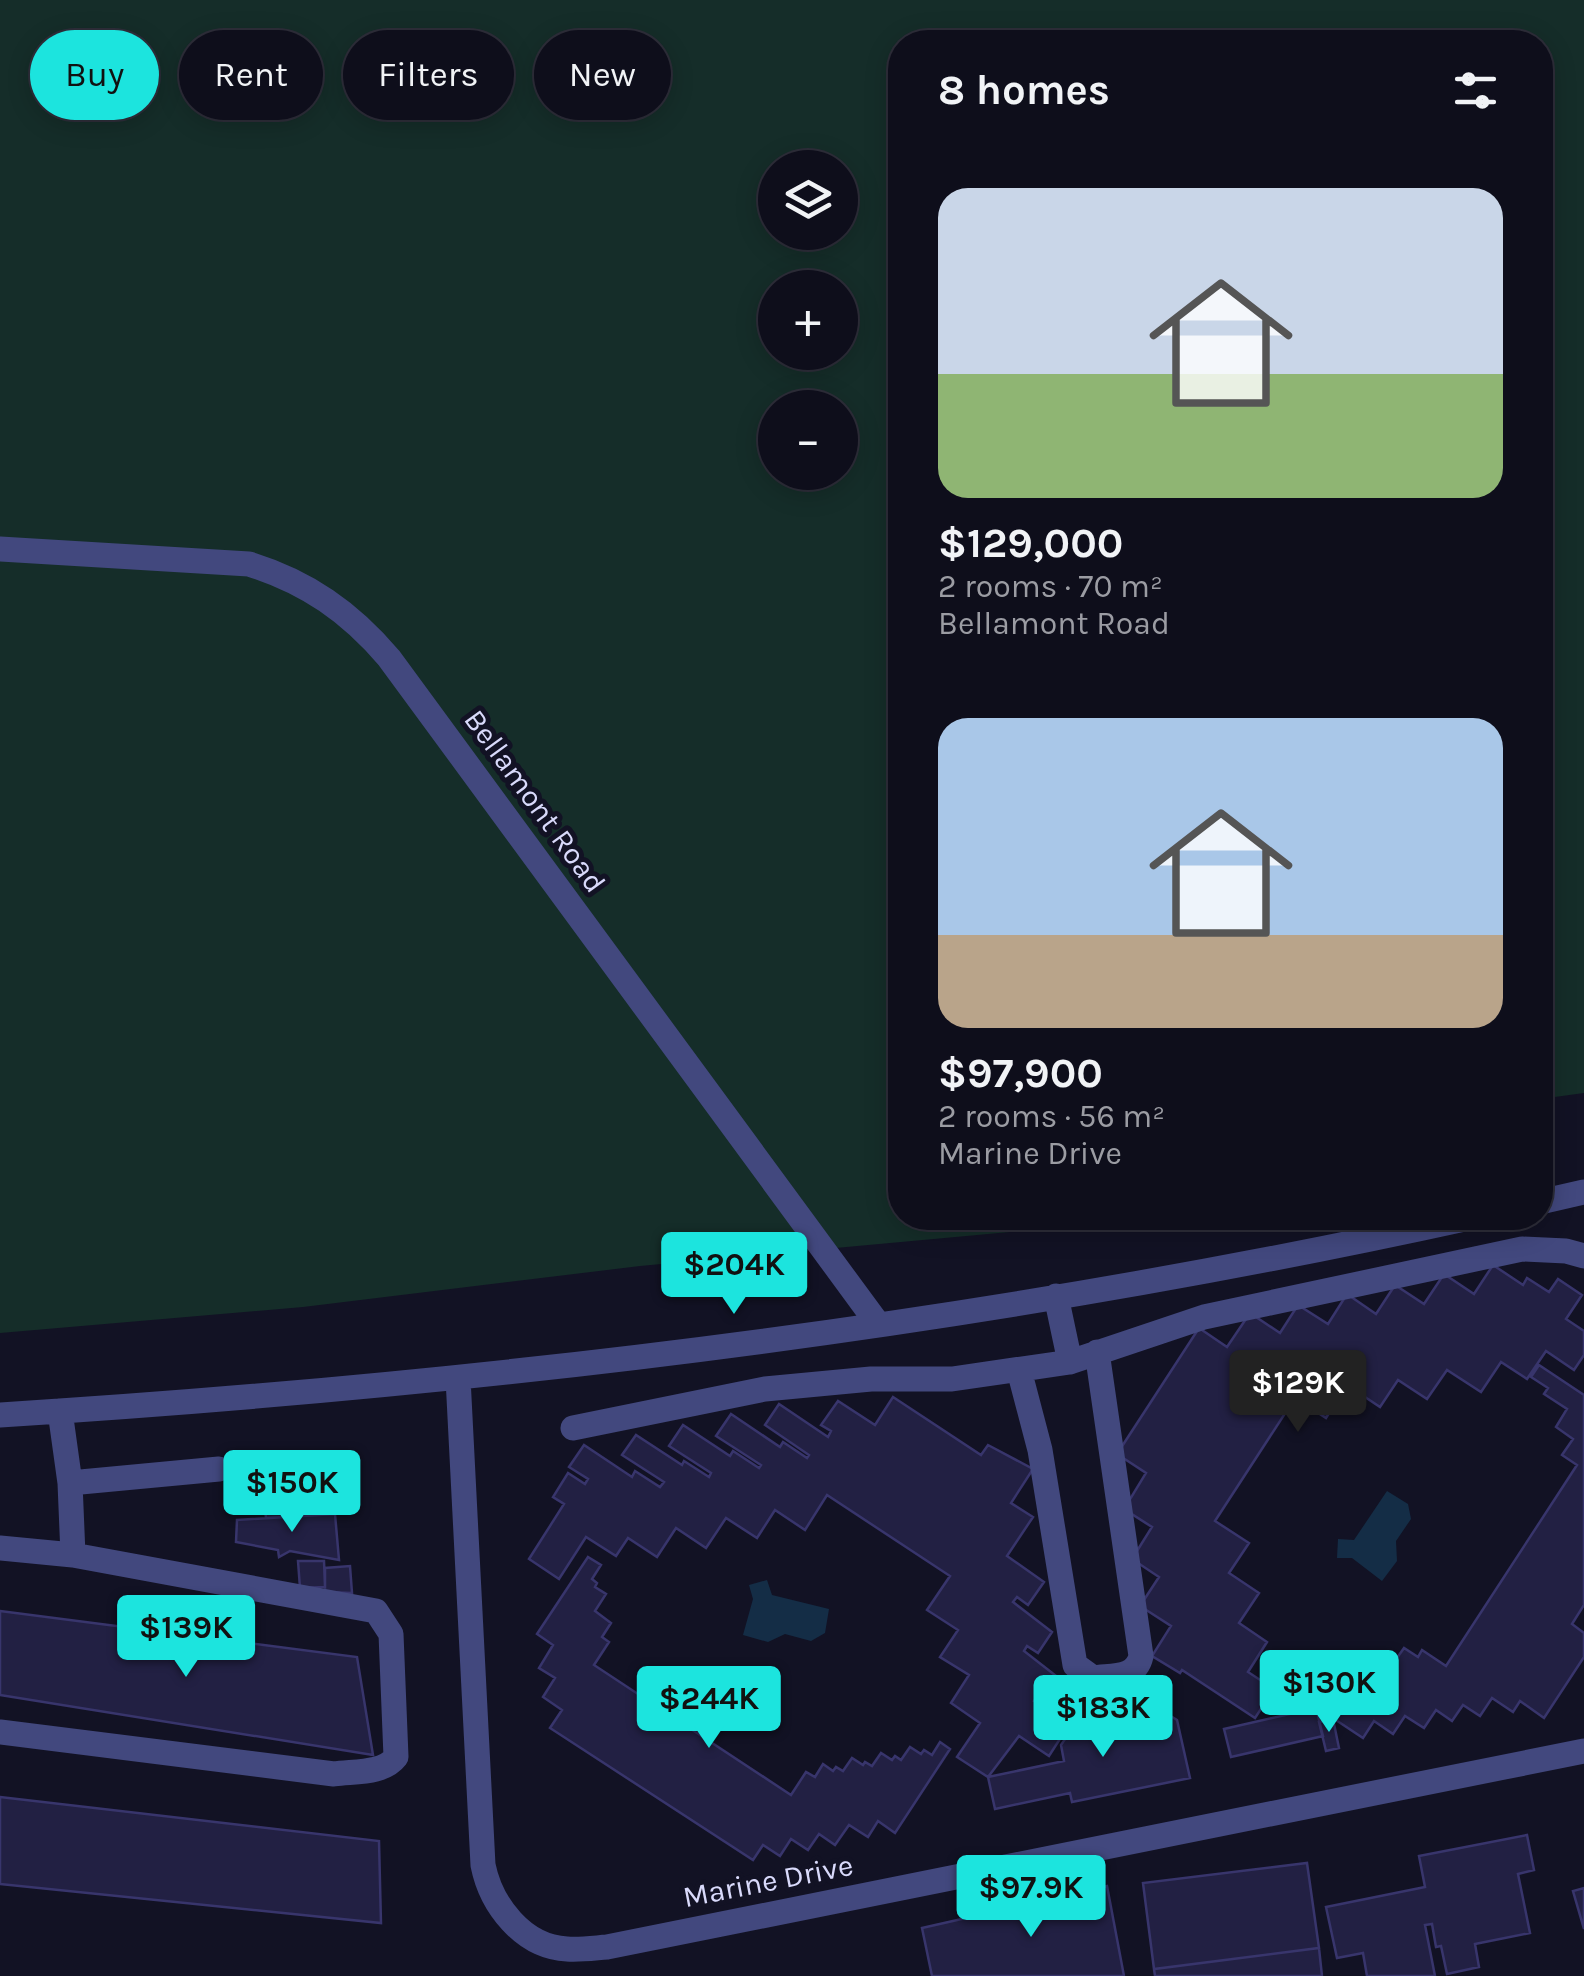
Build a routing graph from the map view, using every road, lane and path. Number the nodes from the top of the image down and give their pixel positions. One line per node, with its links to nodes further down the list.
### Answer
1 (0, 549): 7 (street, Bellamont Road)
2 (1584, 1192): 3 (street)
3 (1553, 1199)
4 (1414, 1230): 6 (street)
5 (1584, 1256): 8 (street)
6 (1056, 1296): 7 (street); 9 (street)
7 (878, 1324): 11 (street)
8 (1097, 1352): 9 (street); 10 (street)
9 (1070, 1362): 10 (street)
10 (1019, 1370): 14 (street)
11 (458, 1378): 12 (street); 20 (street, Marine Drive)
12 (60, 1411): 13 (street); 16 (street)
13 (0, 1415)
14 (573, 1428)
15 (218, 1469): 16 (street)
16 (70, 1483): 18 (street)
17 (0, 1548): 18 (street)
18 (74, 1554): 19 (street)
19 (0, 1732)
20 (1584, 1751)

